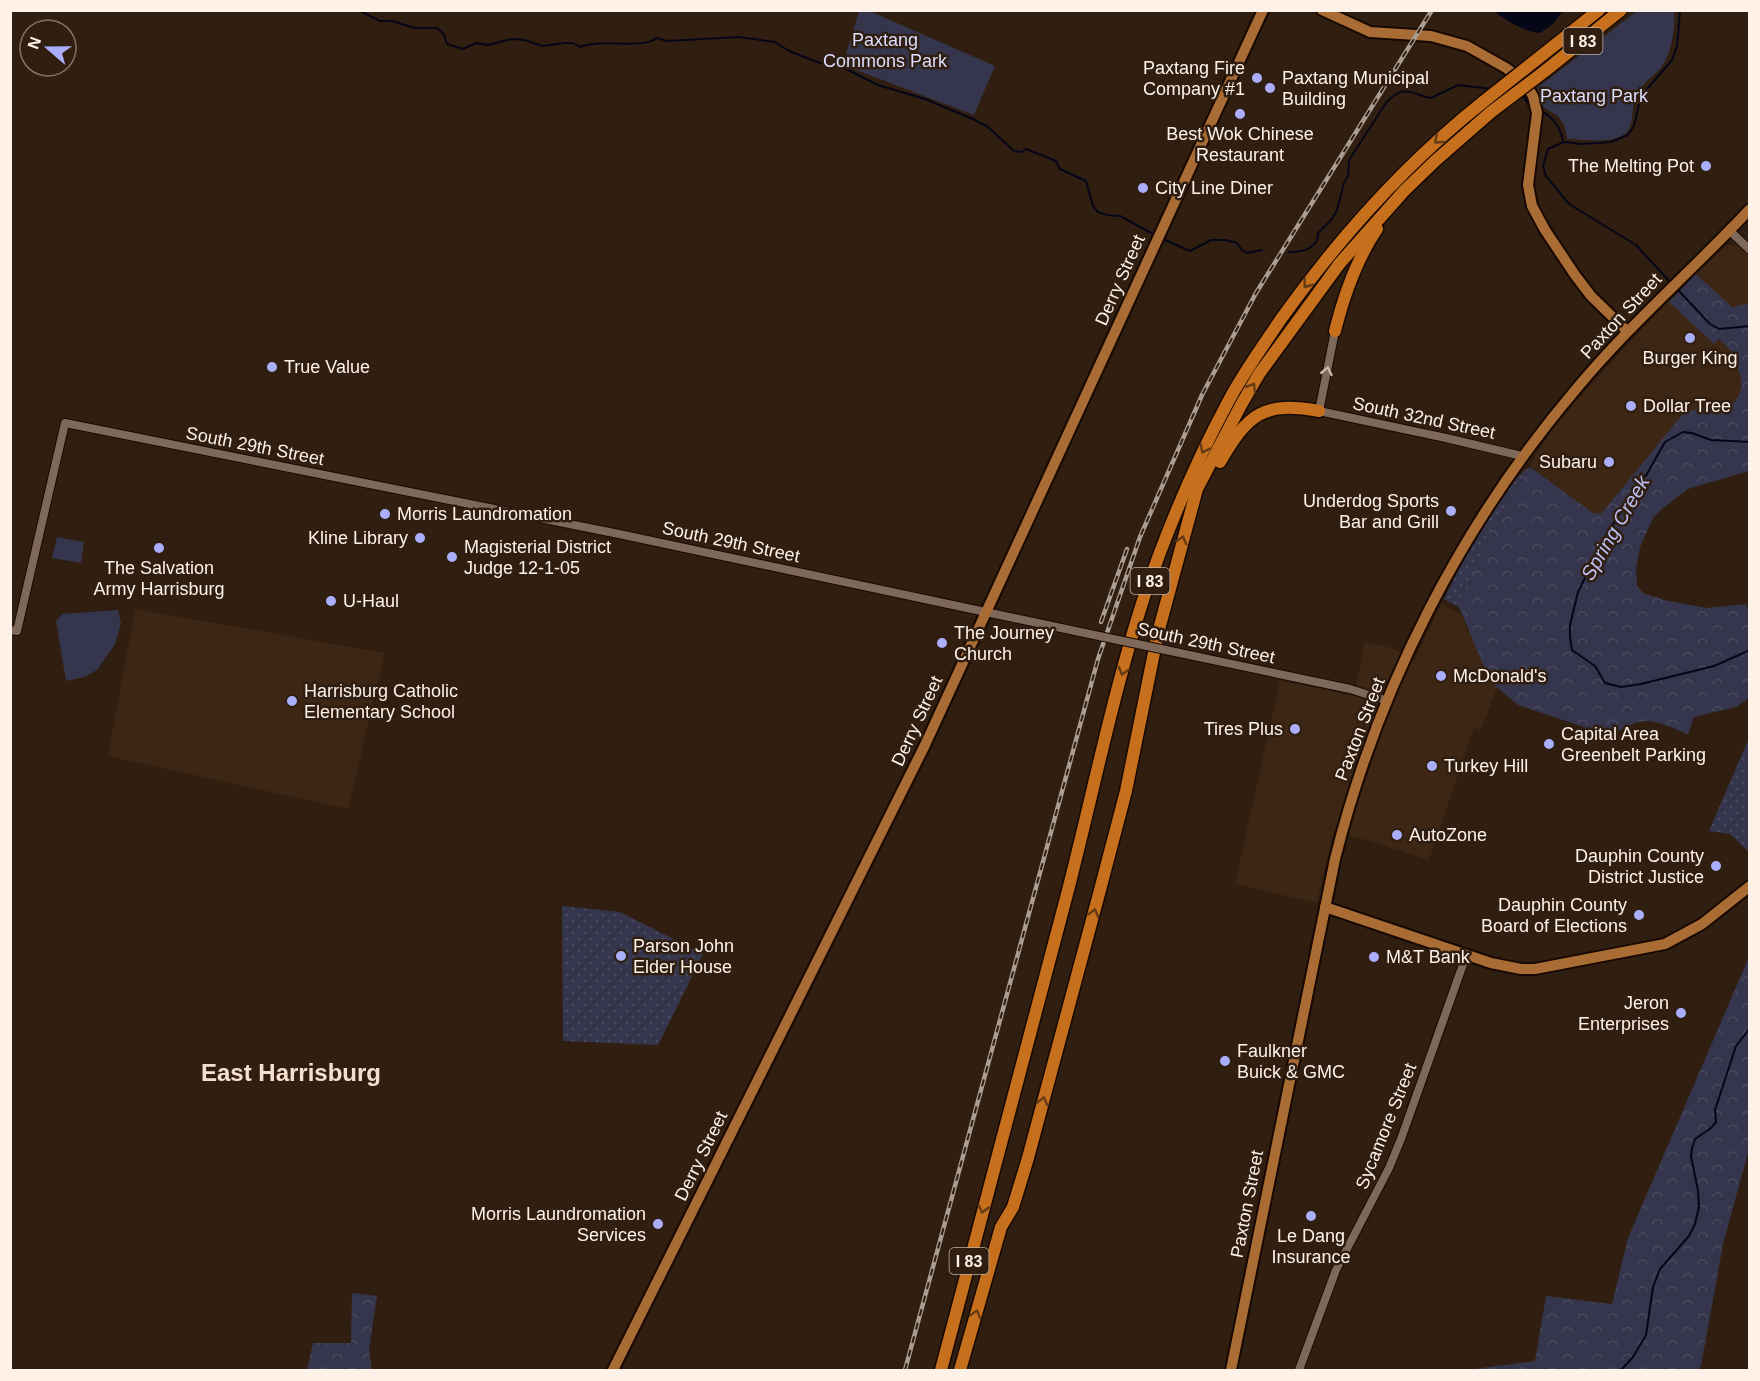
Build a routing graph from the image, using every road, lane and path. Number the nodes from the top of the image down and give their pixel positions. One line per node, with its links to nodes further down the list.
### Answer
1 (1263, 10): 14 (main road, Derry Street)
2 (1322, 10): 10 (main road)
3 (1599, 10): 21 (highway, I 83, one-way to 21, bridge)
4 (1621, 10): 5 (highway, I 83, bridge)
5 (1404, 191): 9 (highway); 13 (highway, I 83, one-way to 5)
6 (1749, 209): 7 (main road, Paxton Street)
7 (1730, 230): 8 (street); 10 (main road, Paxton Street)
8 (1749, 250)
9 (1335, 331): 11 (street, one-way to 9)
10 (1627, 331): 12 (main road, Paxton Street)
11 (1319, 411): 12 (street, South 32nd Street); 13 (highway)
12 (1522, 456): 16 (main road, Paxton Street)
13 (1189, 514): 22 (highway, I 83, one-way to 13)
14 (987, 611): 15 (street, South 29th Street); 16 (street, South 29th Street, bridge); 20 (main road, Derry Street)
15 (14, 630)
16 (1388, 701): 18 (main road, Paxton Street)
17 (1749, 886): 19 (main road)
18 (1325, 907): 19 (main road); 23 (main road, Paxton Street)
19 (1466, 956): 24 (street, Sycamore Street)
20 (613, 1371)
21 (941, 1371)
22 (960, 1371)
23 (1231, 1371)
24 (1299, 1371)

